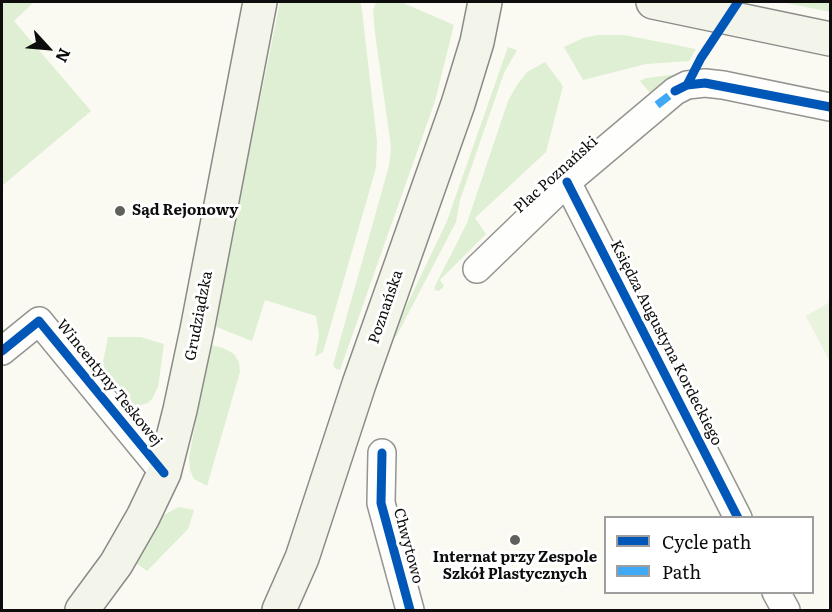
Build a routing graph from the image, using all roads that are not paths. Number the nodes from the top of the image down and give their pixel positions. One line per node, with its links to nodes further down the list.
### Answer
1 (260, 2): 10 (main road, Grudziądzka)
2 (485, 2): 14 (main road, Poznańska)
3 (653, 2): 4 (main road)
4 (831, 39)
5 (831, 107): 6 (street, Plac Poznański)
6 (567, 182): 7 (street, Plac Poznański); 11 (street, Księdza Augustyna Kordeckiego)
7 (477, 269)
8 (2, 351): 10 (street, Wincentyny Teskowej)
9 (382, 453): 15 (street, Chwytowo)
10 (164, 473): 13 (main road, Grudziądzka)
11 (737, 516)
12 (777, 594): 16 (street)
13 (82, 610)
14 (279, 610)
15 (410, 610)
16 (786, 610)

